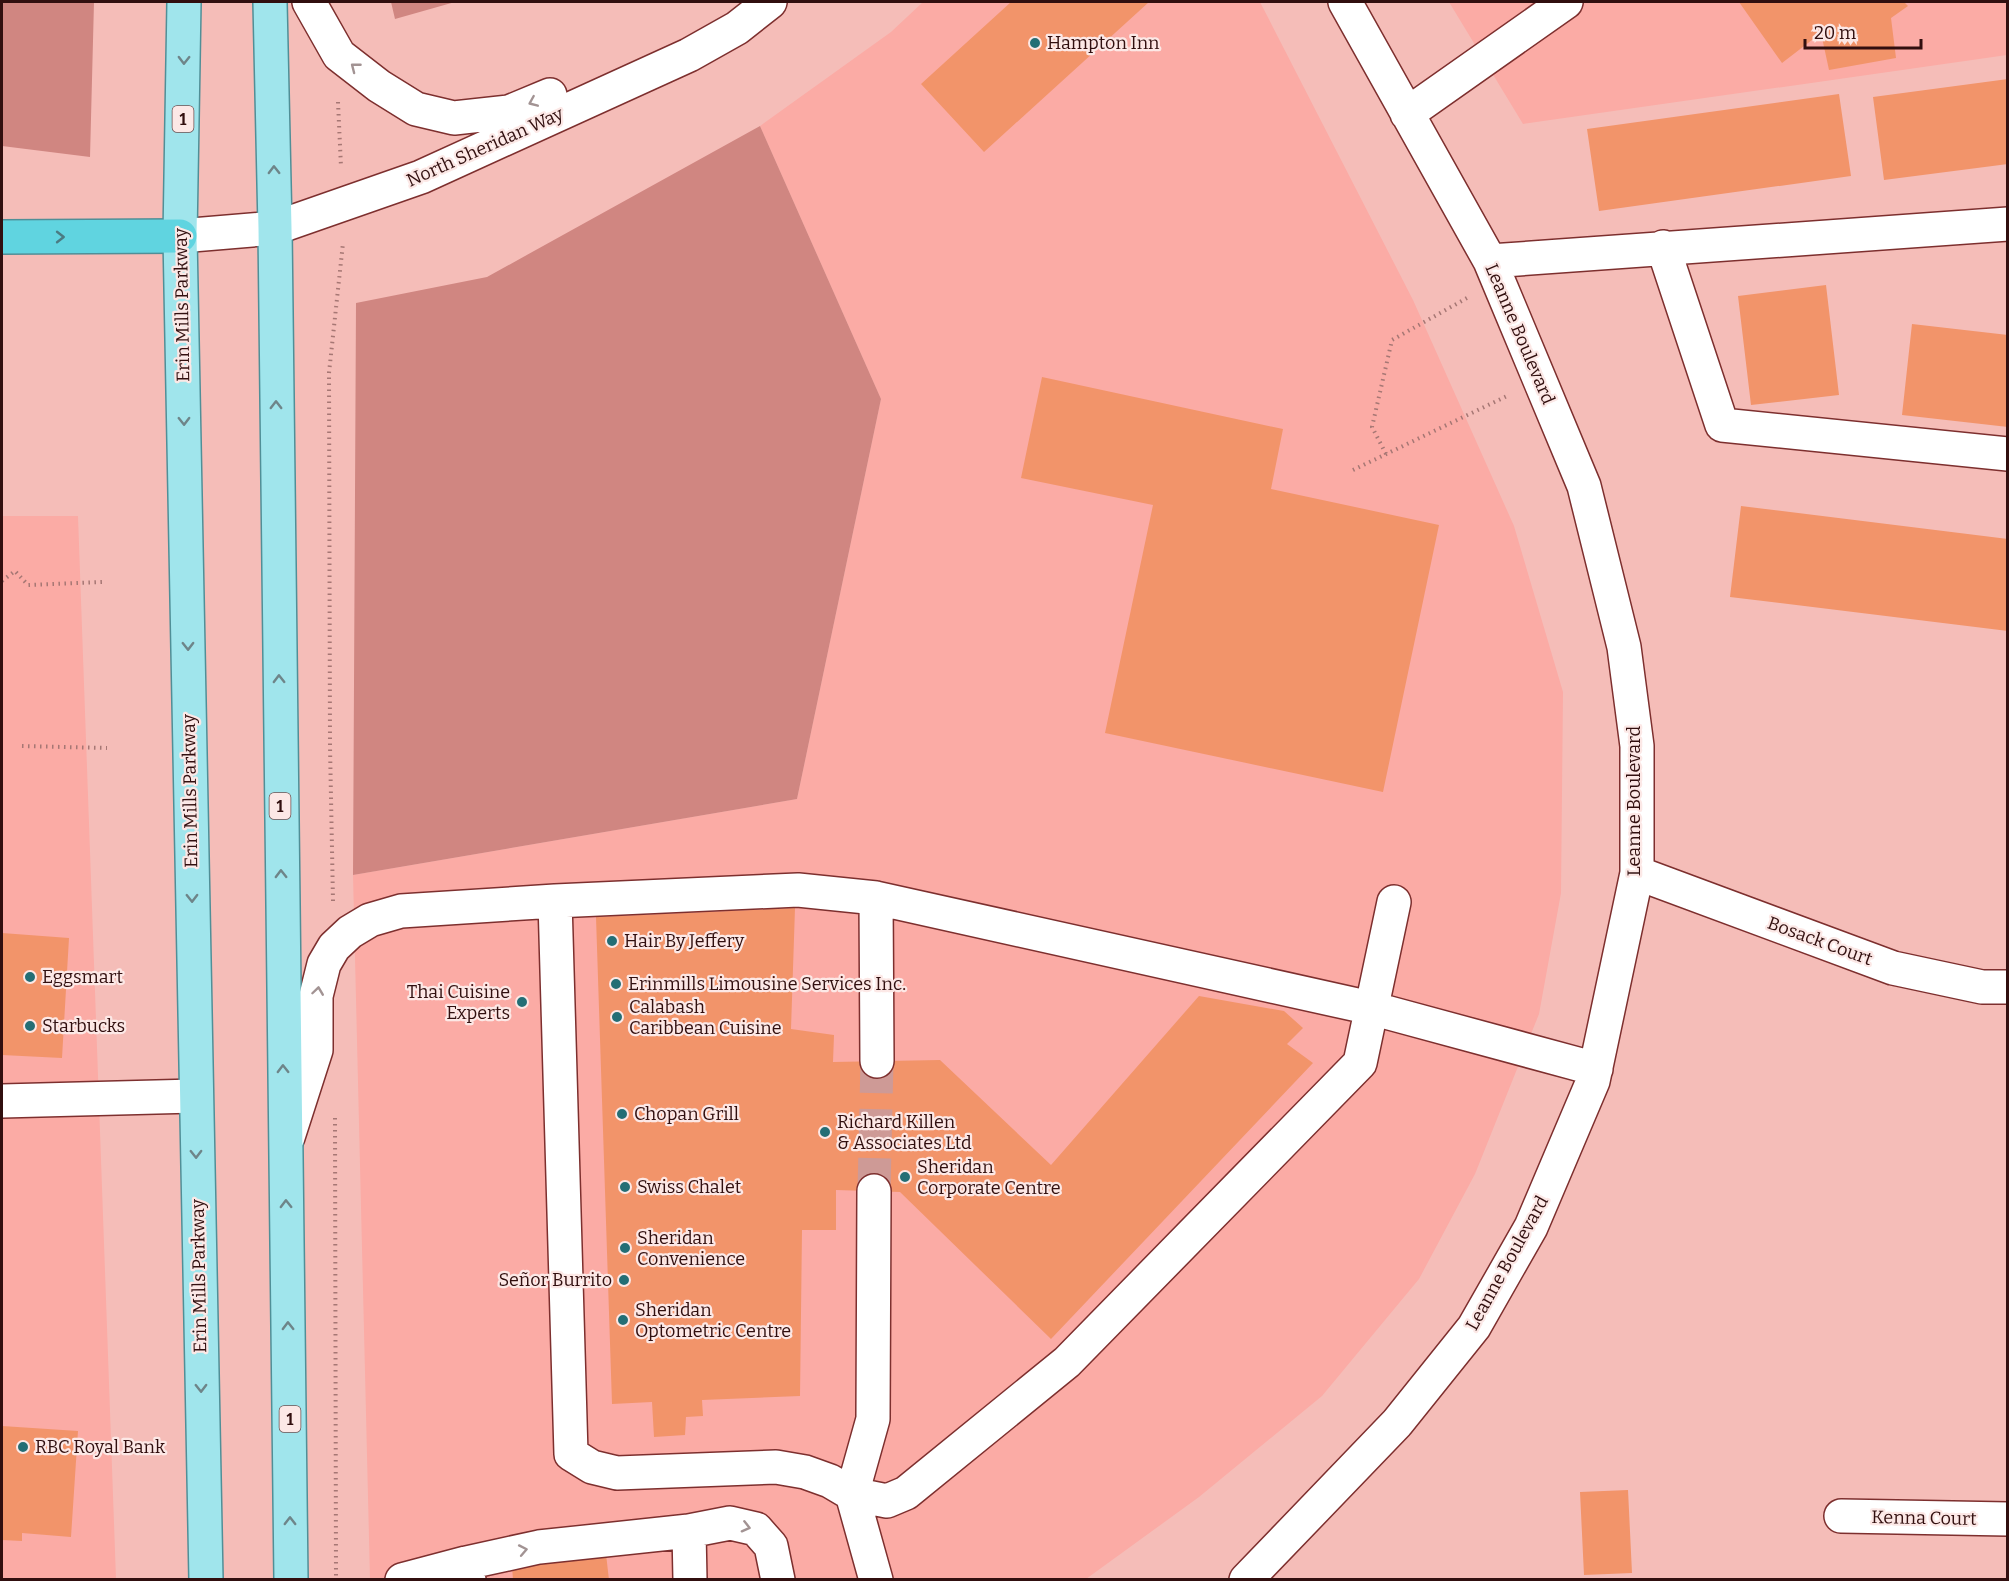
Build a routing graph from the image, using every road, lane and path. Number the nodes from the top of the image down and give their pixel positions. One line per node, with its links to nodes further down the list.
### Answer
1 (184, 2): 14 (main road, Erin Mills Parkway / 1, one-way to 14)
2 (270, 2): 12 (main road, 1, one-way to 2)
3 (309, 2): 7 (street, one-way to 3)
4 (770, 2): 7 (street, North Sheridan Way)
5 (1345, 2): 9 (street, Leanne Boulevard)
6 (1566, 2): 9 (street)
7 (689, 55): 12 (street, North Sheridan Way)
8 (338, 96): 10 (path)
9 (1407, 114): 16 (street, Leanne Boulevard)
10 (341, 162)
11 (2007, 224): 15 (street)
12 (275, 228): 14 (street, North Sheridan Way); 35 (main road, 1, one-way to 12)
13 (2, 237): 14 (highway, one-way to 14)
14 (180, 237): 33 (main road, Erin Mills Parkway / 1, one-way to 33)
15 (1663, 247): 16 (street); 19 (street)
16 (1494, 271): 17 (street, Leanne Boulevard); 18 (path)
17 (1540, 380): 18 (path); 25 (street, Leanne Boulevard)
18 (1386, 454): 20 (path)
19 (2007, 454)
20 (1353, 470)
21 (2, 581): 22 (path)
22 (102, 582)
23 (22, 746): 24 (path)
24 (107, 748)
25 (1637, 873): 29 (street, Bosack Court); 32 (street, Leanne Boulevard)
26 (876, 898): 27 (street); 30 (street); 31 (street)
27 (555, 901): 35 (street, one-way to 27); 37 (street)
28 (1394, 902): 30 (street)
29 (2007, 987)
30 (1371, 1008): 32 (street); 37 (street)
31 (876, 1061)
32 (1596, 1069): 48 (street, Leanne Boulevard)
33 (195, 1096): 34 (street); 42 (main road, Erin Mills Parkway / 1, one-way to 42)
34 (2, 1101)
35 (284, 1149): 43 (main road, 1, one-way to 35)
36 (874, 1191): 37 (street)
37 (852, 1494): 47 (street)
38 (1841, 1516): 39 (street, Kenna Court)
39 (2007, 1519)
40 (689, 1531): 41 (street, one-way to 40); 45 (street); 46 (street, one-way to 46)
41 (468, 1571): 44 (street)
42 (206, 1580)
43 (291, 1580)
44 (402, 1580)
45 (690, 1580)
46 (778, 1580)
47 (876, 1580)
48 (1246, 1580)

